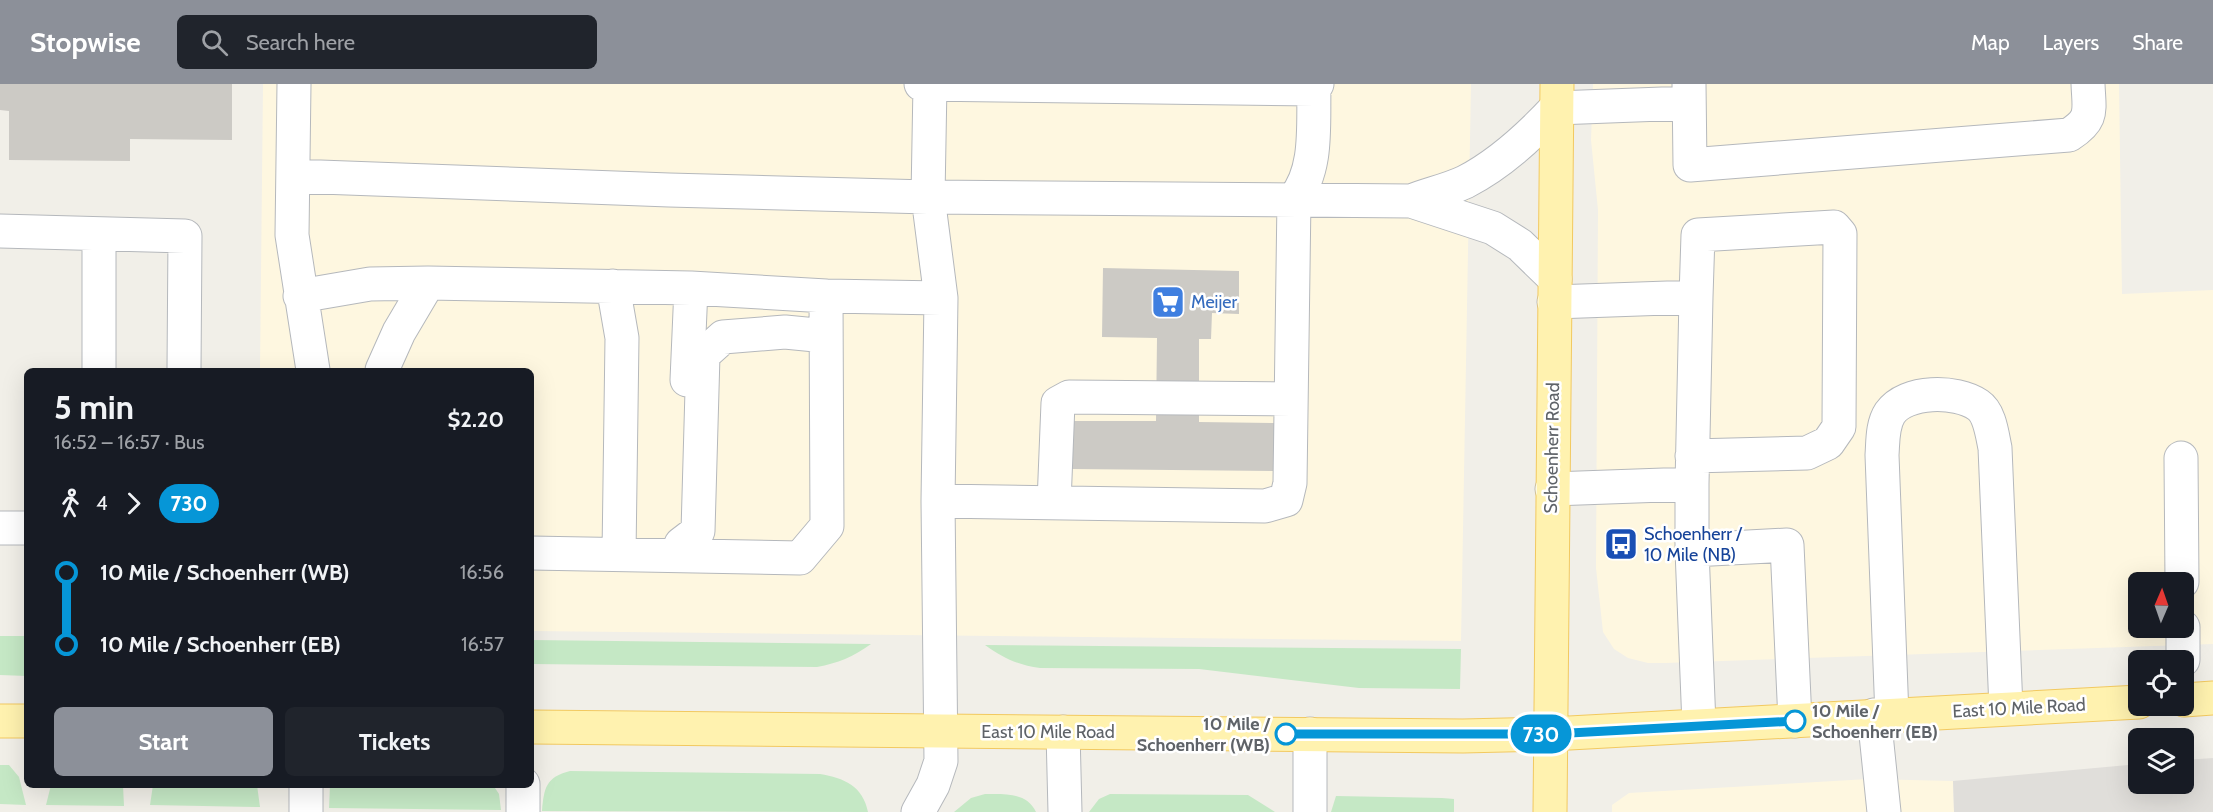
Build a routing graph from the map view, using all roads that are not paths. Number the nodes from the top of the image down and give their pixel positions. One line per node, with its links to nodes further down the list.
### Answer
1 (294, 84): 8 (street)
2 (921, 84): 3 (street)
3 (930, 84): 5 (street); 9 (street)
4 (2088, 84): 6 (street)
5 (1316, 87): 10 (street)
6 (1689, 93): 7 (street)
7 (1556, 96): 11 (street); 17 (main road, Schoenherr Road)
8 (293, 176): 9 (street); 18 (street)
9 (928, 196): 10 (street); 21 (street)
10 (1294, 200): 11 (street); 27 (street)
11 (1411, 201): 17 (street)
12 (0, 231): 13 (street)
13 (99, 234): 23 (street); 24 (street)
14 (428, 283): 15 (street); 18 (street); 26 (street)
15 (613, 286): 16 (street); 38 (street)
16 (691, 288): 19 (street); 35 (street)
17 (1554, 290): 20 (street); 30 (main road, Schoenherr Road)
18 (300, 296): 25 (street)
19 (826, 296): 21 (street); 22 (street)
20 (1696, 297): 29 (street); 29 (street)
21 (941, 298): 31 (street)
22 (826, 336): 35 (street); 35 (street)
23 (99, 368)
24 (184, 368)
25 (314, 368)
26 (383, 368)
27 (1291, 399): 32 (street); 32 (street)
28 (2181, 458): 39 (street)
29 (1692, 470): 30 (street); 36 (street)
30 (1552, 489): 53 (main road, Schoenherr Road)
31 (938, 501): 32 (street); 50 (street)
32 (1054, 503)
33 (0, 528): 34 (street)
34 (24, 528)
35 (681, 550): 38 (street)
36 (1692, 550): 47 (street); 48 (street)
37 (534, 553): 38 (street)
38 (619, 555)
39 (2182, 572)
40 (2213, 698): 41 (main road)
41 (2194, 699)
42 (2128, 702): 43 (main road, East 10 Mile Road)
43 (2006, 708): 44 (main road, East 10 Mile Road); 44 (street)
44 (1883, 716): 47 (main road, East 10 Mile Road); 62 (street)
45 (0, 720): 46 (main road)
46 (24, 721)
47 (1795, 721): 48 (main road, East 10 Mile Road)
48 (1699, 725): 53 (main road, East 10 Mile Road)
49 (534, 727): 50 (main road, East 10 Mile Road)
50 (940, 731): 51 (main road, East 10 Mile Road); 58 (street)
51 (1063, 732): 52 (main road, East 10 Mile Road); 59 (street)
52 (1310, 734): 53 (main road, East 10 Mile Road); 60 (street)
53 (1551, 734): 61 (main road, Schoenherr Road)
54 (306, 788): 56 (street)
55 (523, 788): 57 (street)
56 (306, 812)
57 (523, 812)
58 (918, 812)
59 (1065, 812)
60 (1310, 812)
61 (1550, 812)
62 (1884, 812)

